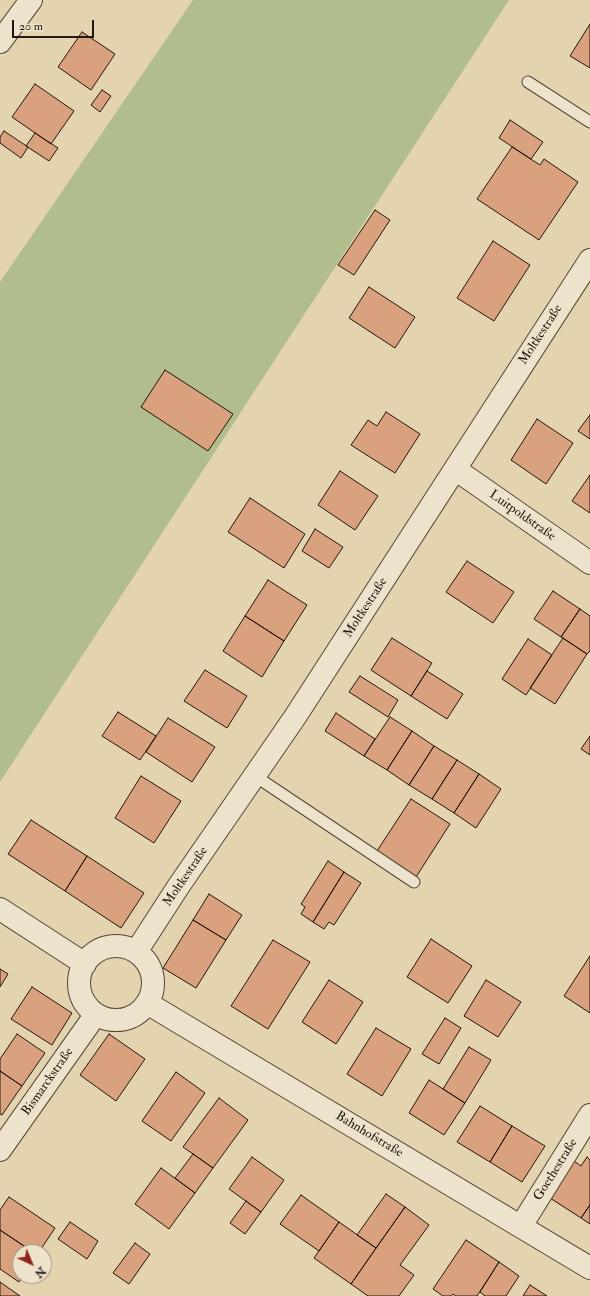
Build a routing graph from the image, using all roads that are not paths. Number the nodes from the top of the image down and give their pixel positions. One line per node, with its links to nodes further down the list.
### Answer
1 (31, 0): 2 (street)
2 (0, 42)
3 (528, 82): 4 (lane)
4 (590, 122)
5 (590, 260): 6 (street, Moltkestraße)
6 (455, 470): 7 (street, Luitpoldstraße); 8 (street, Moltkestraße)
7 (590, 563)
8 (255, 776): 9 (lane); 11 (street, Moltkestraße)
9 (414, 882)
10 (0, 909): 12 (street)
11 (136, 952): 12 (street); 13 (street)
12 (85, 964): 14 (street)
13 (147, 1003): 14 (street); 17 (street, Bahnhofstraße)
14 (96, 1014): 16 (street, Bismarckstraße)
15 (590, 1115): 17 (street, Goethestraße)
16 (0, 1150)
17 (521, 1226): 18 (street, Bahnhofstraße)
18 (590, 1268)

